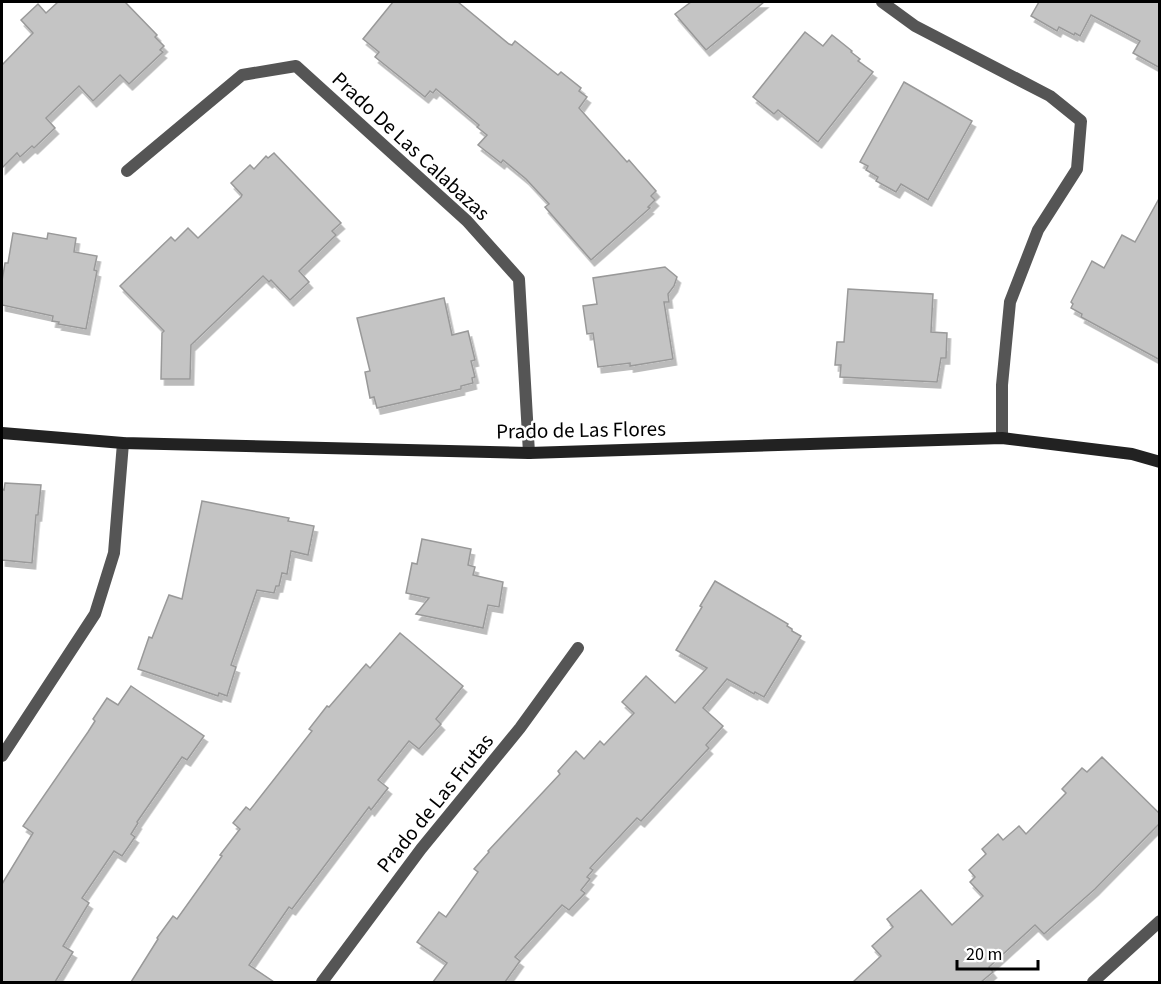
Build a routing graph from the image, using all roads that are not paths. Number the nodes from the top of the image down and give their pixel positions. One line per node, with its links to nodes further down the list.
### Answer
1 (882, 2): 4 (street)
2 (127, 171): 6 (street, Prado De Las Calabazas)
3 (2, 433): 5 (street, Prado de Las Flores)
4 (1002, 438): 6 (street, Prado de Las Flores); 7 (street, Prado de Las Flores)
5 (123, 443): 6 (street, Prado de Las Flores); 9 (street)
6 (528, 453)
7 (1160, 462)
8 (578, 648): 11 (street, Prado de Las Frutas)
9 (2, 756)
10 (1160, 921): 12 (street)
11 (322, 982)
12 (1093, 982)

